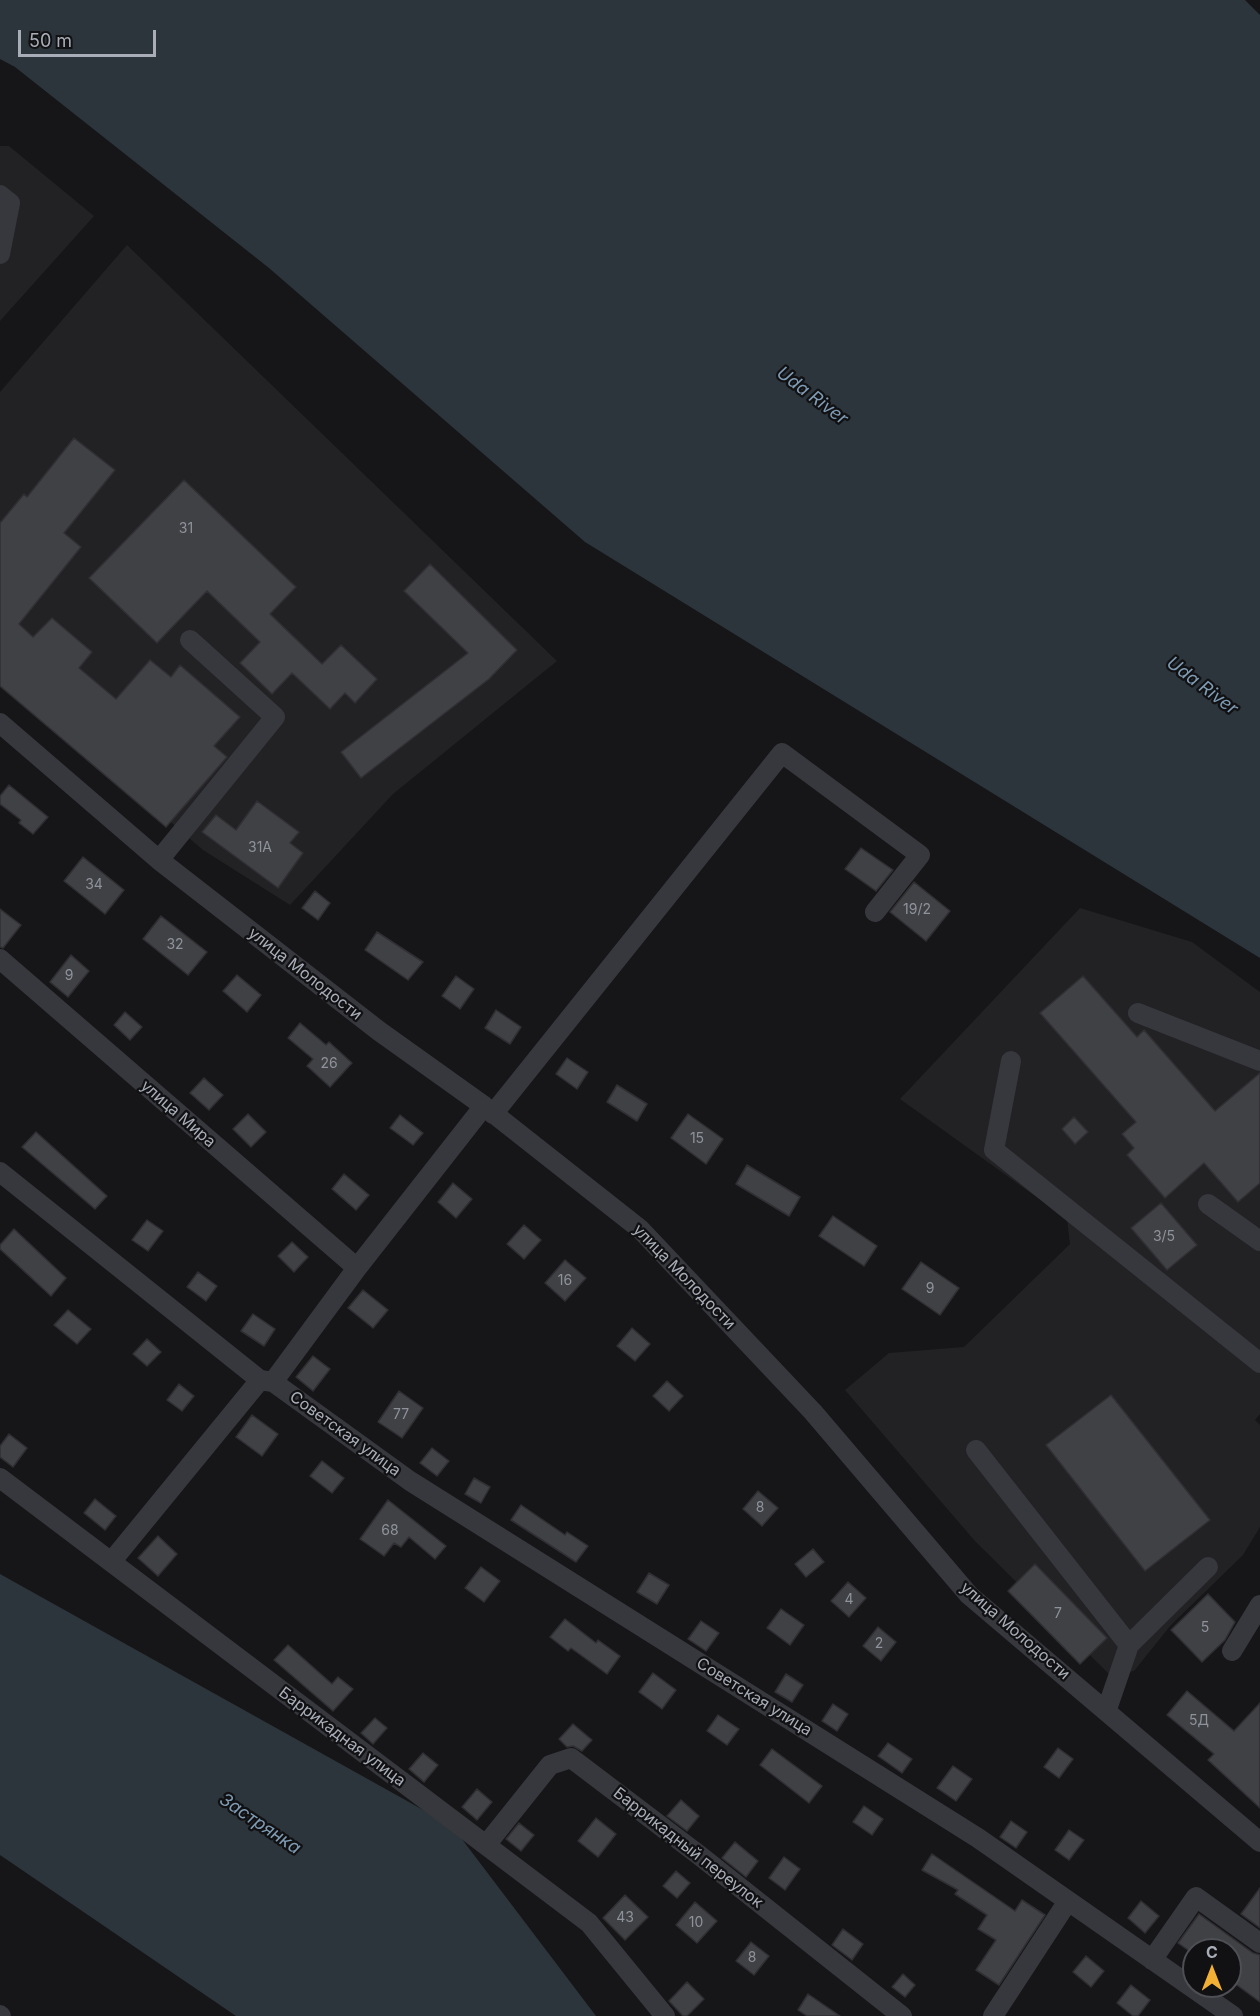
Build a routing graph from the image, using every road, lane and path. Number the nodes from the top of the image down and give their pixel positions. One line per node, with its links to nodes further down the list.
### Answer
1 (0, 195): 2 (street)
2 (0, 254)
3 (190, 640): 5 (street)
4 (0, 723): 5 (street, улица Молодости)
5 (159, 860): 11 (street, улица Молодости)
6 (875, 912): 11 (street, Советская улица)
7 (0, 959): 15 (street, улица Мира)
8 (1138, 1013): 10 (street)
9 (1011, 1061): 16 (street)
10 (1260, 1061)
11 (488, 1110): 15 (street, Советская улица); 25 (street, улица Молодости)
12 (0, 1172): 17 (street, Советская улица)
13 (1208, 1204): 14 (street)
14 (1260, 1241)
15 (357, 1268): 17 (street, Советская улица)
16 (1260, 1363)
17 (266, 1381): 20 (street); 28 (street, Советская улица)
18 (976, 1450): 23 (street)
19 (0, 1478): 20 (street, Баррикадная улица)
20 (111, 1562): 27 (street, Баррикадная улица)
21 (1208, 1567): 23 (street)
22 (1260, 1605): 24 (street)
23 (1129, 1645): 25 (street)
24 (1232, 1651)
25 (1107, 1709): 26 (street, улица Молодости)
26 (1260, 1842)
27 (486, 1845): 31 (street, Баррикадная улица); 32 (street, Баррикадный переулок)
28 (1068, 1901): 30 (street, Советская улица); 33 (street)
29 (1260, 1943): 30 (street)
30 (1152, 1960): 34 (street, Советская улица)
31 (665, 2016)
32 (902, 2016)
33 (993, 2016)
34 (1233, 2016)

